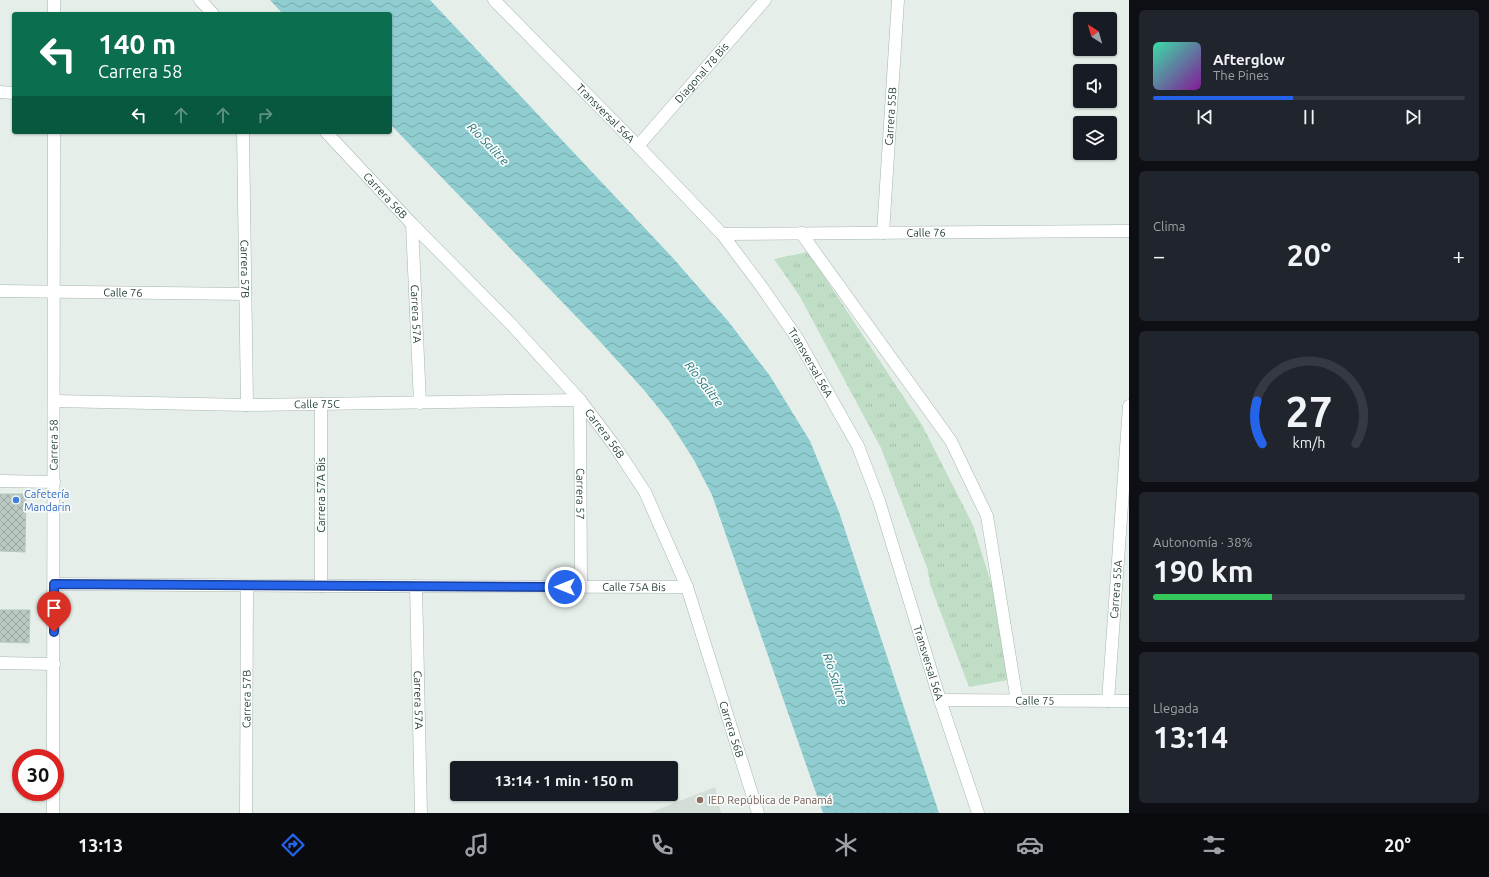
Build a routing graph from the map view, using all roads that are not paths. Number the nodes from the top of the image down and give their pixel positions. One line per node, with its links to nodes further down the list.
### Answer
1 (54, 0): 6 (street)
2 (200, 0): 7 (street)
3 (494, 0): 13 (street, Transversal 56A)
4 (765, 0): 13 (street, Diagonal 78 Bis)
5 (898, 0): 17 (street, Carrera 55B)
6 (54, 12)
7 (211, 12)
8 (0, 92): 9 (street)
9 (12, 93)
10 (54, 134): 20 (street, Carrera 58)
11 (243, 134): 21 (street, Carrera 57B)
12 (328, 134): 14 (street, Carrera 56B)
13 (638, 146): 18 (street, Transversal 56A)
14 (412, 224): 22 (street, Carrera 56B); 24 (street, Carrera 57A)
15 (1129, 231): 17 (street, Calle 76)
16 (801, 233): 17 (street, Calle 76); 18 (street, Calle 76); 39 (street)
17 (883, 233)
18 (722, 234): 38 (street, Transversal 56A)
19 (0, 291): 20 (street, Calle 76)
20 (54, 292): 21 (street, Calle 76); 23 (street, Carrera 58)
21 (245, 294): 26 (street, Carrera 57B)
22 (580, 400): 24 (street, Calle 75C); 34 (street, Carrera 57); 35 (street, Carrera 56B)
23 (54, 402): 26 (street, Calle 75C); 29 (street, Carrera 58)
24 (420, 403): 25 (street, Calle 75C)
25 (321, 404): 26 (street, Calle 75C); 32 (street, Carrera 57A Bis)
26 (247, 405)
27 (1129, 406): 40 (street, Carrera 55A)
28 (0, 481): 29 (street)
29 (54, 482): 30 (street, Carrera 58)
30 (54, 584): 31 (street, Calle 75A Bis); 37 (street, Carrera 58)
31 (247, 586): 32 (street, Calle 75A Bis); 45 (street, Carrera 57B)
32 (322, 586): 33 (street, Calle 75A Bis)
33 (416, 586): 34 (street, Calle 75A Bis); 46 (street, Carrera 57A)
34 (581, 587): 35 (street, Calle 75A Bis)
35 (687, 587): 47 (street, Carrera 56B)
36 (0, 663): 37 (street)
37 (54, 664): 42 (street, Carrera 58)
38 (940, 700): 39 (street, Calle 75); 48 (street, Transversal 56A)
39 (1017, 701): 40 (street, Calle 75)
40 (1108, 701): 41 (street, Calle 75)
41 (1129, 701)
42 (54, 749)
43 (53, 801): 44 (street)
44 (53, 813)
45 (246, 813)
46 (421, 813)
47 (758, 813)
48 (978, 813)

